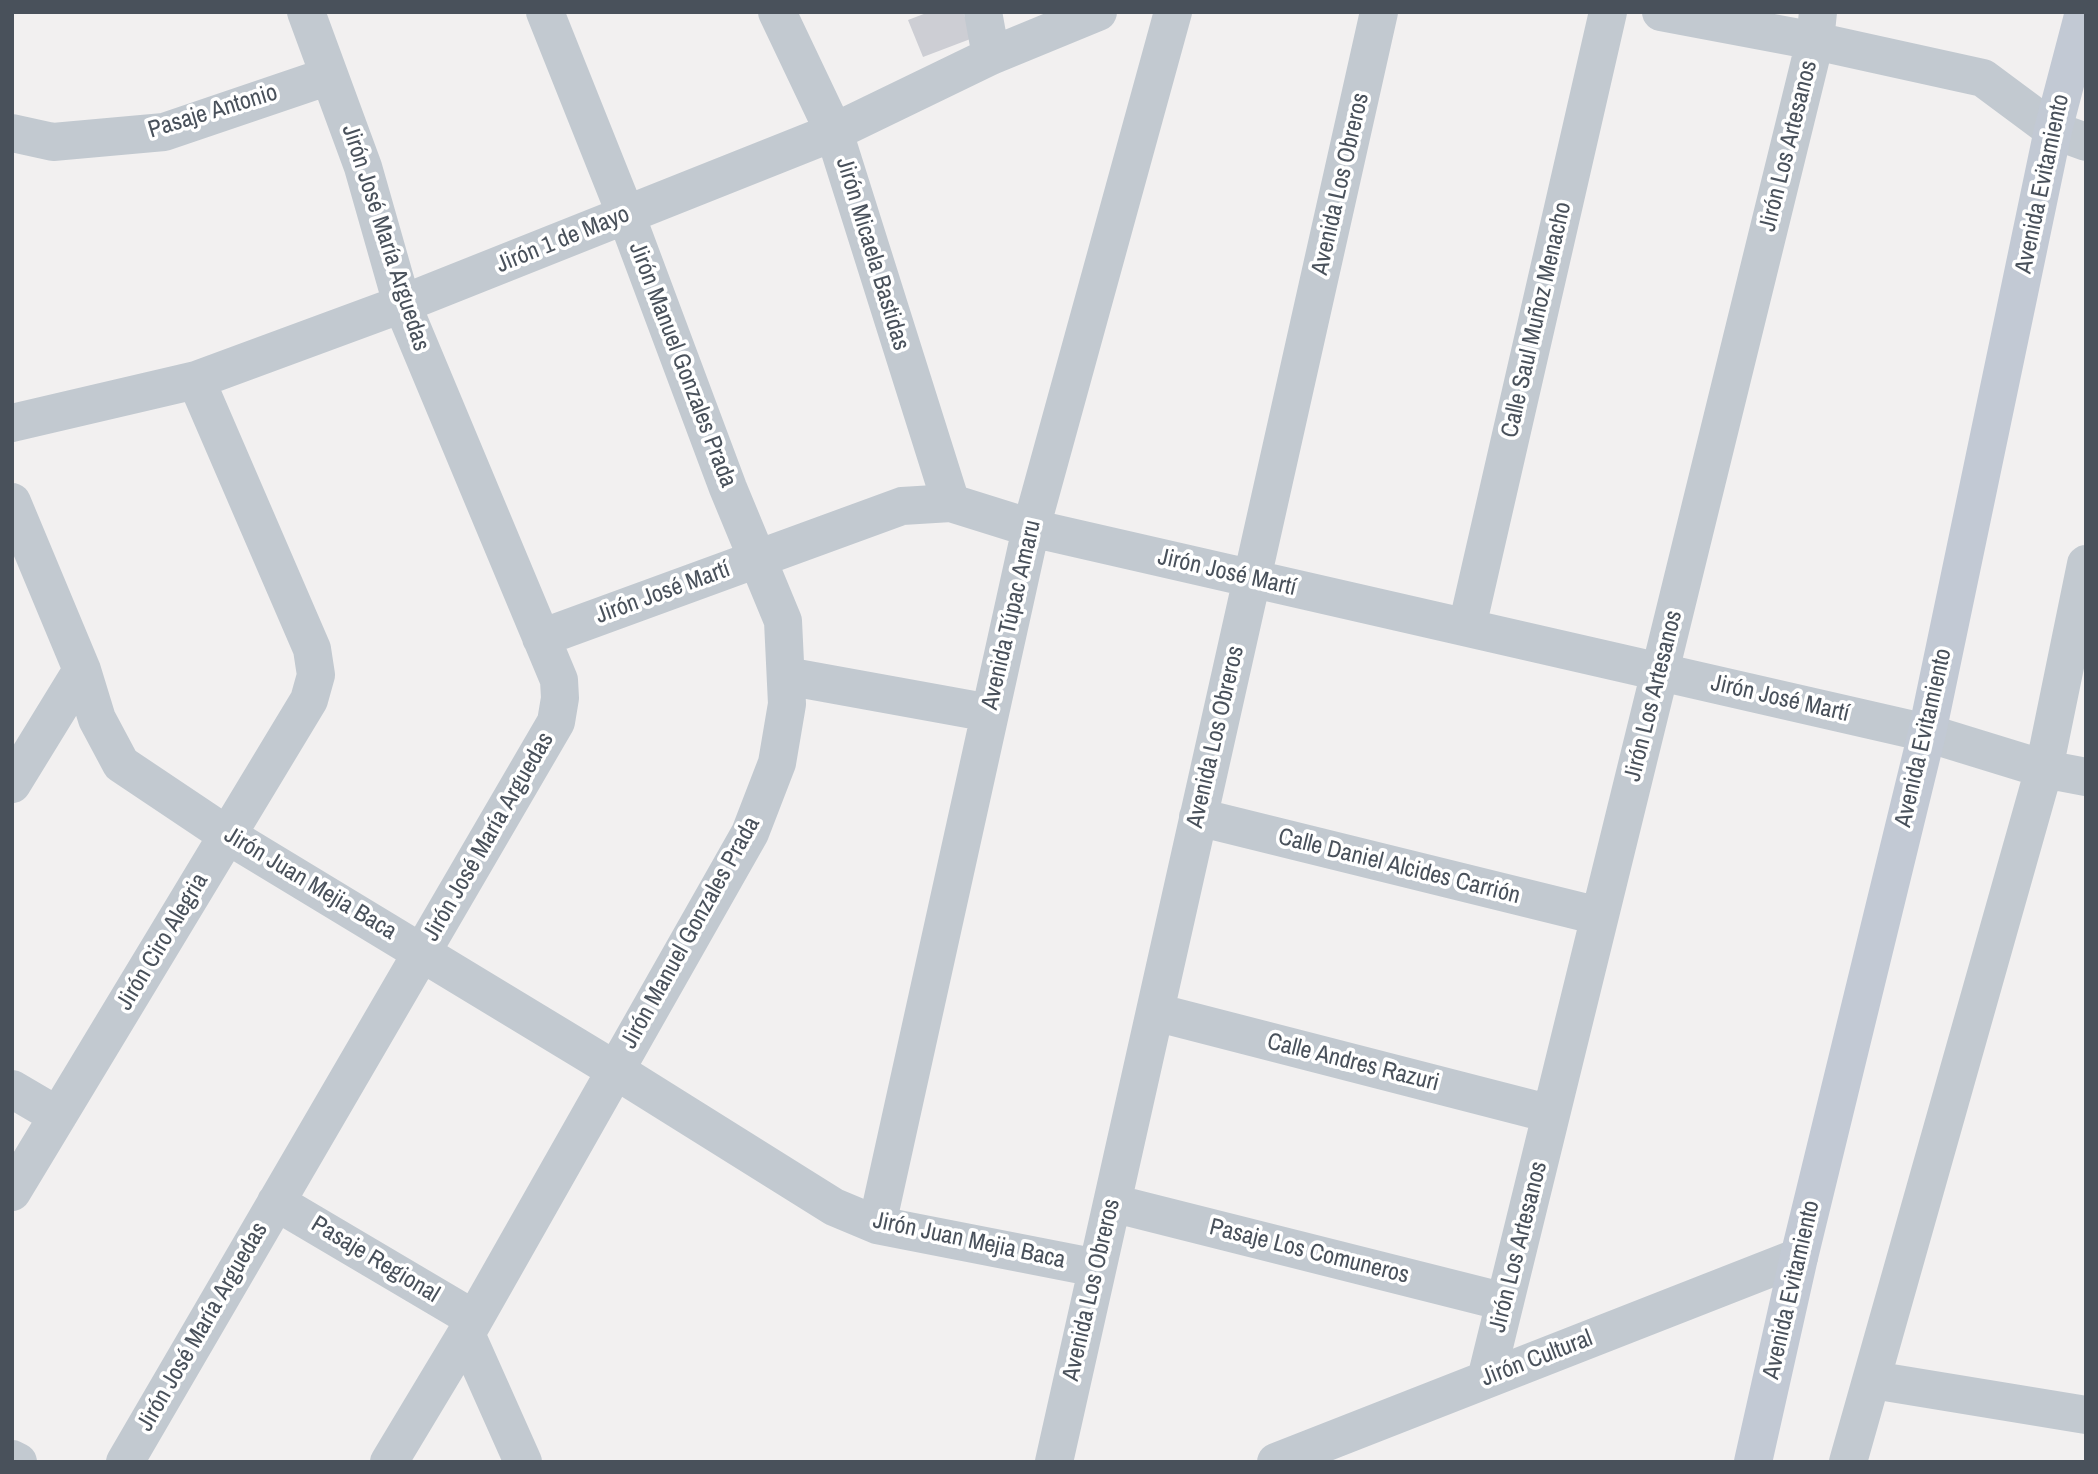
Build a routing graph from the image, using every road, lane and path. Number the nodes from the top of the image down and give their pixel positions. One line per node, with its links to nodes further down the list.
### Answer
1 (306, 12): 13 (street, Jirón José María Arguedas)
2 (545, 12): 17 (street, Jirón Manuel Gonzales Prada)
3 (777, 12): 15 (street, Jirón Micaela Bastidas)
4 (983, 12): 12 (street)
5 (1098, 12): 12 (street, Jirón 1 de Mayo)
6 (1174, 12): 23 (street, Avenida Túpac Amaru)
7 (1379, 12): 26 (street, Avenida Los Obreros)
8 (1608, 12): 27 (street, Calle Saul Muñoz Menacho)
9 (1661, 12): 11 (street)
10 (2084, 12): 16 (street, Avenida Evitamiento)
11 (1817, 27): 16 (street); 30 (street, Jirón Los Artesanos)
12 (991, 55): 15 (street, Jirón 1 de Mayo)
13 (329, 76): 14 (street, Pasaje Antonio); 18 (street, Jirón José María Arguedas)
14 (12, 132)
15 (834, 132): 17 (street, Jirón 1 de Mayo); 22 (street, Jirón Micaela Bastidas)
16 (2069, 136): 33 (street, Avenida Evitamiento)
17 (626, 215): 18 (street, Jirón 1 de Mayo); 24 (street, Jirón Manuel Gonzales Prada)
18 (402, 304): 19 (street, Jirón 1 de Mayo); 28 (street, Jirón José María Arguedas)
19 (196, 380): 20 (street, Jirón 1 de Mayo); 38 (street, Jirón Ciro Alegria)
20 (12, 423)
21 (12, 502): 29 (street, Jirón Juan Mejia Baca)
22 (951, 503): 23 (street, Jirón José Martí); 24 (street, Jirón José Martí)
23 (1031, 528): 26 (street, Jirón José Martí); 32 (street, Avenida Túpac Amaru)
24 (757, 559): 28 (street, Jirón José Martí); 31 (street, Jirón Manuel Gonzales Prada)
25 (2086, 564): 34 (street)
26 (1252, 578): 27 (street, Jirón José Martí); 37 (street, Avenida Los Obreros)
27 (1467, 627): 30 (street, Jirón José Martí)
28 (541, 638): 40 (street, Jirón José María Arguedas)
29 (82, 670): 36 (street); 38 (street, Jirón Juan Mejia Baca)
30 (1660, 672): 33 (street, Jirón José Martí); 39 (street, Jirón Los Artesanos)
31 (786, 676): 32 (street); 42 (street, Jirón Manuel Gonzales Prada)
32 (990, 713): 49 (street, Avenida Túpac Amaru)
33 (1927, 733): 34 (street, Jirón José Martí); 50 (street, Avenida Evitamiento)
34 (2044, 769): 35 (street, Jirón José Martí); 55 (street)
35 (2086, 777)
36 (12, 784)
37 (1198, 817): 39 (street, Calle Daniel Alcides Carrión); 41 (street, Avenida Los Obreros)
38 (227, 835): 40 (street, Jirón Juan Mejia Baca); 45 (street, Jirón Ciro Alegria)
39 (1600, 916): 44 (street, Jirón Los Artesanos)
40 (422, 953): 42 (street, Jirón Juan Mejia Baca); 47 (street, Jirón José María Arguedas)
41 (1154, 1012): 44 (street, Calle Andres Razuri); 48 (street, Avenida Los Obreros)
42 (615, 1070): 49 (street, Jirón Juan Mejia Baca); 53 (street, Jirón Manuel Gonzales Prada)
43 (12, 1089): 45 (street)
44 (1551, 1114): 52 (street, Jirón Los Artesanos)
45 (58, 1116): 46 (street, Jirón Ciro Alegria)
46 (12, 1192)
47 (276, 1202): 53 (street, Pasaje Regional); 59 (street, Jirón José María Arguedas)
48 (1112, 1203): 51 (street, Avenida Los Obreros); 52 (street, Pasaje Los Comuneros)
49 (877, 1225): 51 (street, Jirón Juan Mejia Baca)
50 (1799, 1257): 54 (street, Jirón Cultural); 64 (street, Avenida Evitamiento)
51 (1097, 1268): 62 (street, Avenida Los Obreros)
52 (1505, 1302): 54 (street, Jirón Los Artesanos)
53 (470, 1326): 60 (street, Jirón Manuel Gonzales Prada); 61 (street)
54 (1486, 1380): 63 (street, Jirón Cultural)
55 (1873, 1380): 56 (street); 65 (street)
56 (2086, 1415)
57 (12, 1459): 58 (street)
58 (18, 1462)
59 (125, 1462)
60 (389, 1462)
61 (523, 1462)
62 (1054, 1462)
63 (1276, 1462)
64 (1753, 1462)
65 (1849, 1462)

